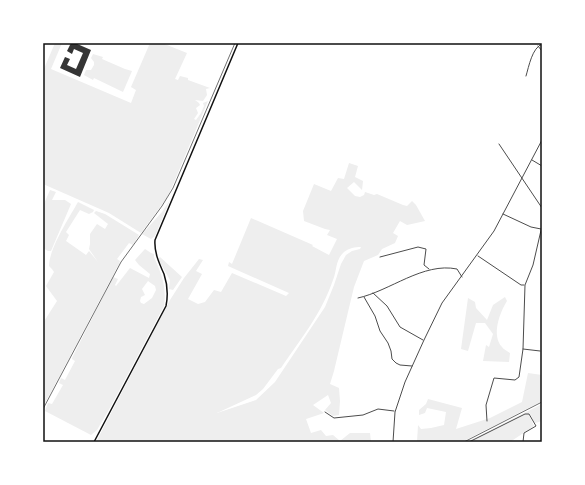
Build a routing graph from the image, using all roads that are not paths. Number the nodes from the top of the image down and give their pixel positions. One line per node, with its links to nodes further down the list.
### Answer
1 (238, 43): 30 (main road)
2 (542, 44): 3 (street)
3 (538, 46): 4 (street); 5 (street)
4 (542, 50)
5 (526, 76)
6 (542, 140): 8 (street)
7 (499, 144): 10 (street)
8 (531, 160): 9 (street); 10 (street)
9 (542, 166)
10 (521, 178): 11 (street); 12 (street)
11 (542, 208)
12 (503, 214): 14 (street); 15 (street)
13 (542, 226): 14 (street)
14 (541, 229): 19 (street)
15 (478, 255): 18 (street); 19 (street)
16 (380, 256): 17 (street)
17 (429, 270): 18 (street); 20 (street)
18 (462, 277): 23 (street)
19 (525, 285): 24 (street)
20 (373, 293): 21 (street); 23 (street)
21 (364, 296): 22 (street); 26 (street)
22 (358, 298)
23 (424, 340): 26 (street)
24 (523, 349): 25 (street); 29 (street)
25 (541, 351)
26 (412, 366): 28 (street)
27 (325, 412): 28 (street)
28 (395, 412): 31 (street)
29 (487, 421)
30 (94, 442)
31 (393, 442)
32 (469, 442): 33 (street)
33 (523, 442)

